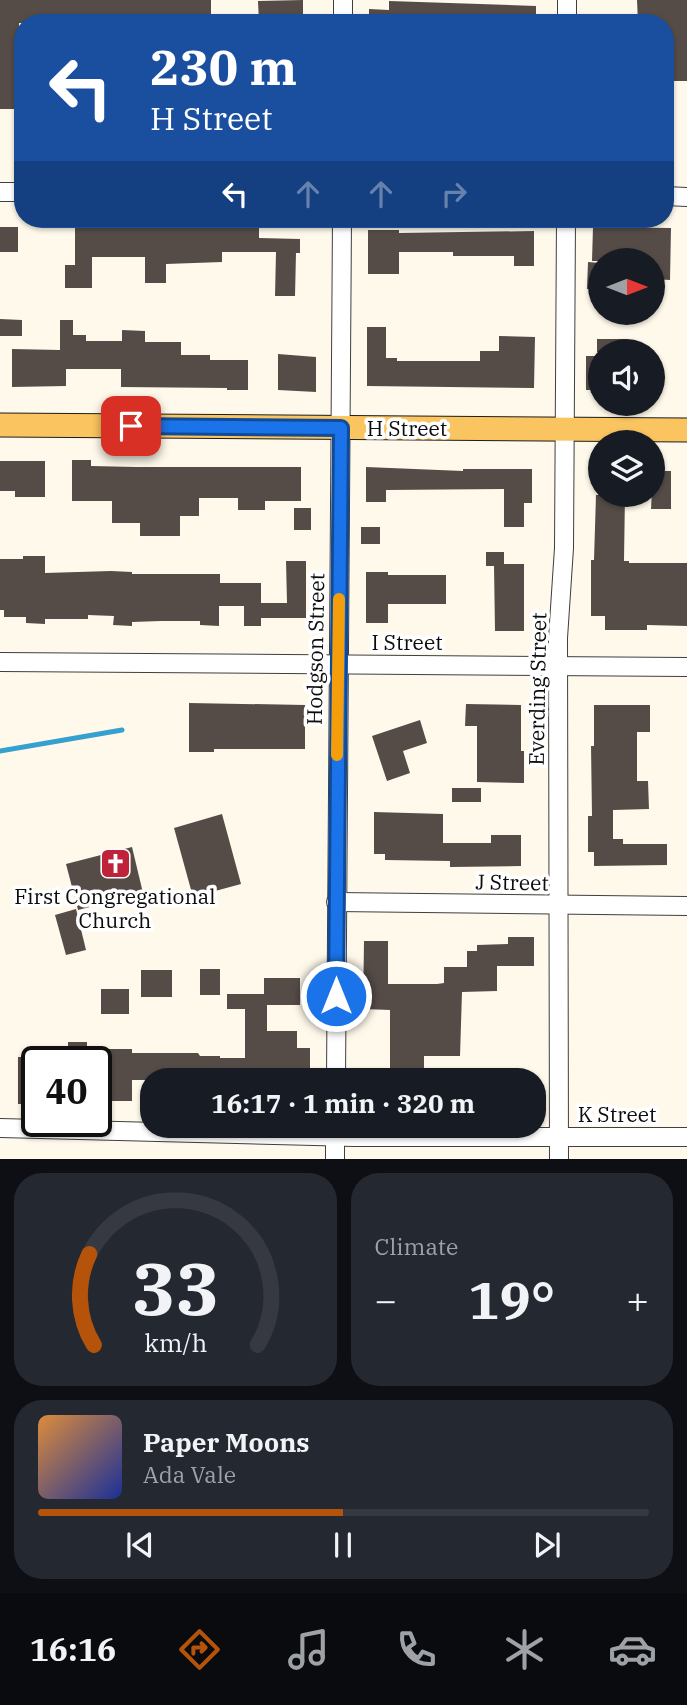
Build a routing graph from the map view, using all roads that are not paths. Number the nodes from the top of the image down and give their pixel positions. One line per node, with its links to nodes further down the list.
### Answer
1 (342, 228): 4 (street, Hodgson Street)
2 (566, 228): 5 (street, Everding Street)
3 (0, 425): 4 (main road, H Street)
4 (341, 428): 5 (main road, H Street); 8 (street, Hodgson Street)
5 (565, 428): 6 (main road, H Street); 9 (street, Everding Street)
6 (687, 430)
7 (0, 662): 8 (street, I Street)
8 (338, 664): 9 (street, I Street); 11 (street, Hodgson Street)
9 (559, 665): 10 (street, I Street); 12 (street, Everding Street)
10 (687, 667)
11 (336, 902): 12 (street, J Street); 14 (street, Hodgson Street)
12 (558, 905): 13 (street, J Street); 18 (street, Everding Street)
13 (687, 905)
14 (336, 1068)
15 (0, 1128): 16 (street, K Street)
16 (140, 1129)
17 (546, 1136): 18 (street, K Street)
18 (559, 1136): 19 (street, K Street); 22 (street, Everding Street)
19 (687, 1137)
20 (335, 1138): 21 (street)
21 (335, 1159)
22 (559, 1159)

